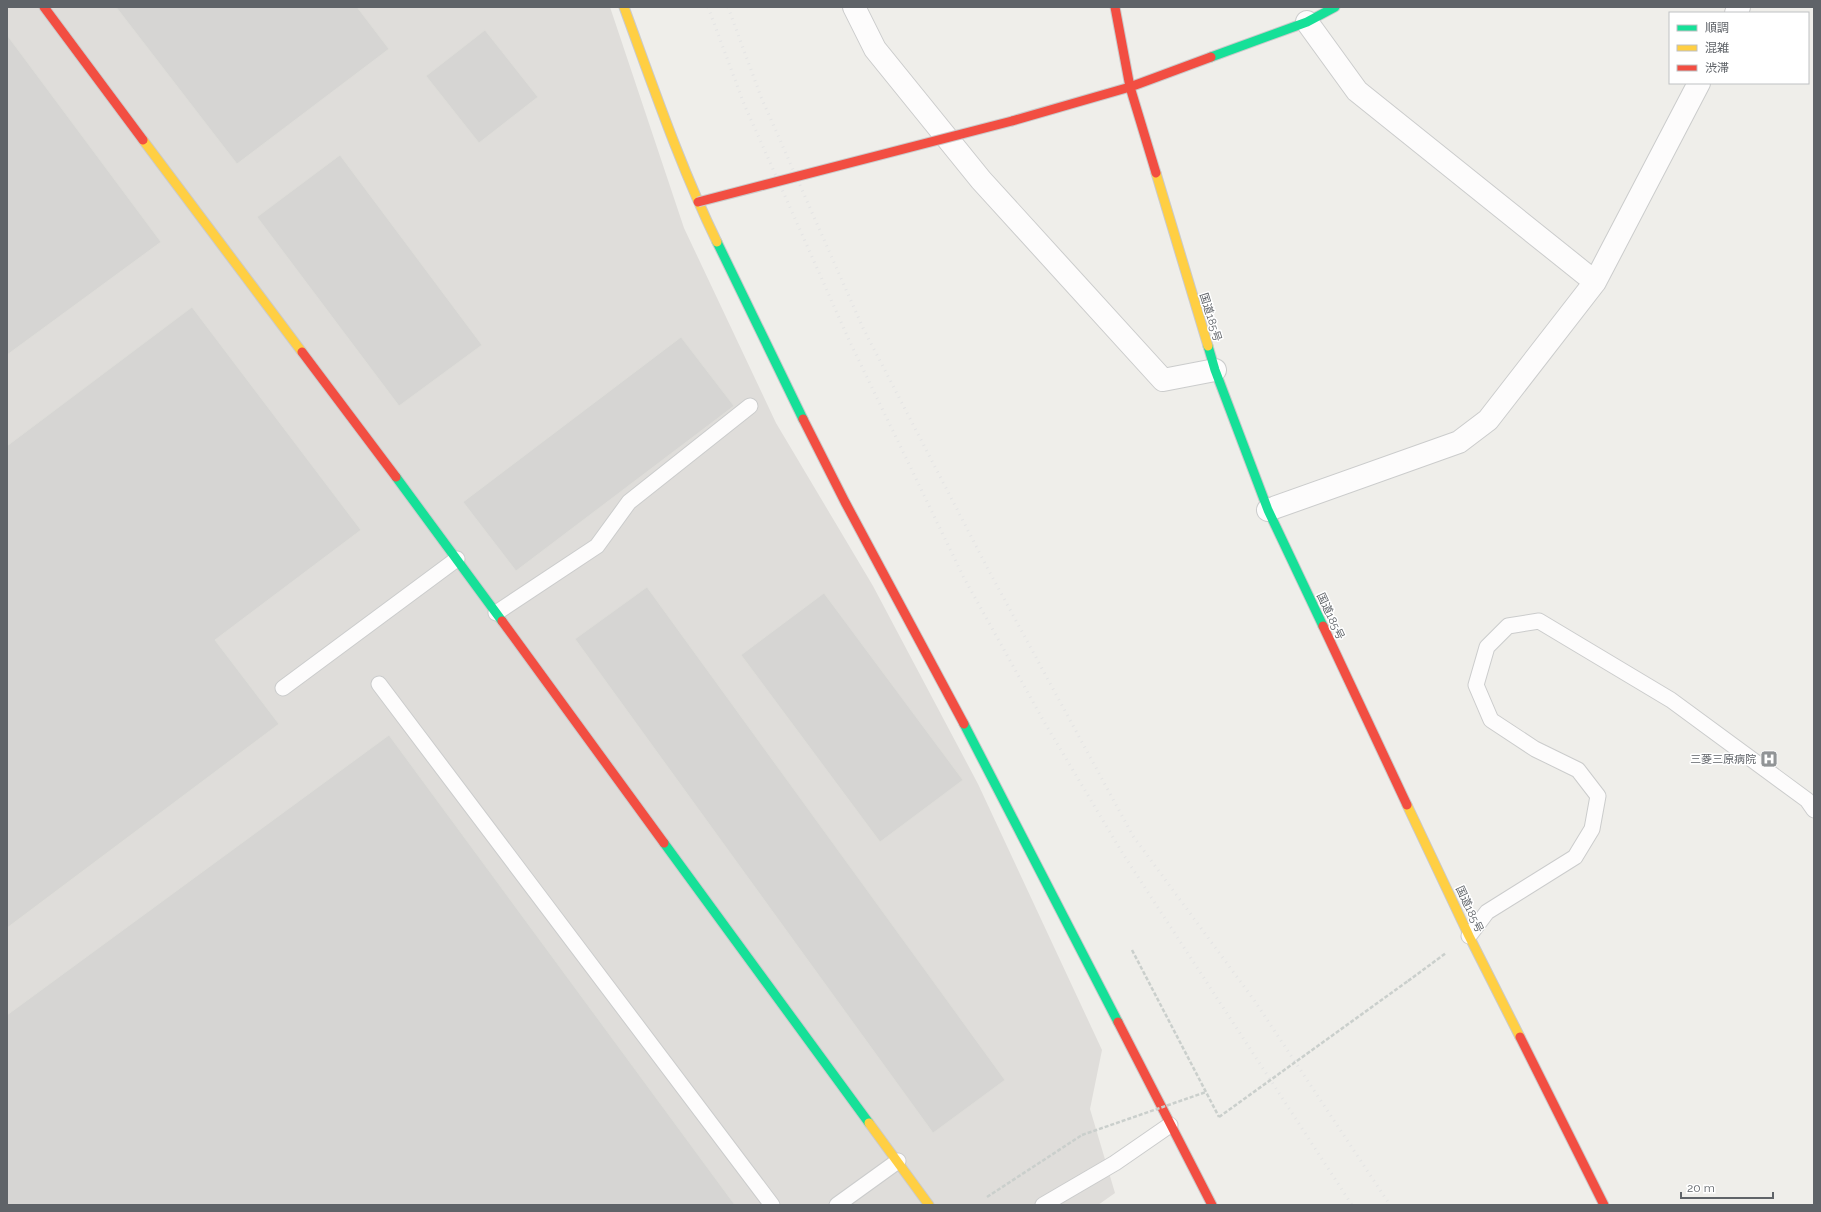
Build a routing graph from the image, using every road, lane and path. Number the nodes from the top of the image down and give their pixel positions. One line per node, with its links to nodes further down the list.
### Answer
1 (44, 7): 14 (main road)
2 (624, 7): 9 (main road)
3 (854, 7): 11 (street)
4 (1115, 7): 8 (main road, 国道185号)
5 (1335, 7): 6 (main road)
6 (1307, 22): 8 (main road); 10 (street)
7 (1698, 84): 10 (street)
8 (1130, 87): 9 (main road, bridge); 11 (main road, 国道185号)
9 (698, 202): 22 (main road)
10 (1595, 282): 13 (street)
11 (1215, 370): 13 (main road, 国道185号)
12 (750, 406): 15 (lane)
13 (1268, 510): 19 (main road, 国道185号)
14 (457, 559): 15 (main road); 17 (lane)
15 (496, 613): 23 (main road)
16 (379, 684): 25 (lane)
17 (283, 688)
18 (1814, 810): 19 (lane)
19 (1469, 936): 21 (path, bridge); 30 (main road, 国道185号)
20 (1132, 950): 21 (path)
21 (1206, 1092): 24 (path, bridge)
22 (1170, 1125): 28 (lane); 29 (main road)
23 (898, 1161): 26 (lane); 27 (main road)
24 (987, 1197)
25 (772, 1205)
26 (837, 1205)
27 (930, 1205)
28 (1044, 1205)
29 (1212, 1205)
30 (1604, 1205)

